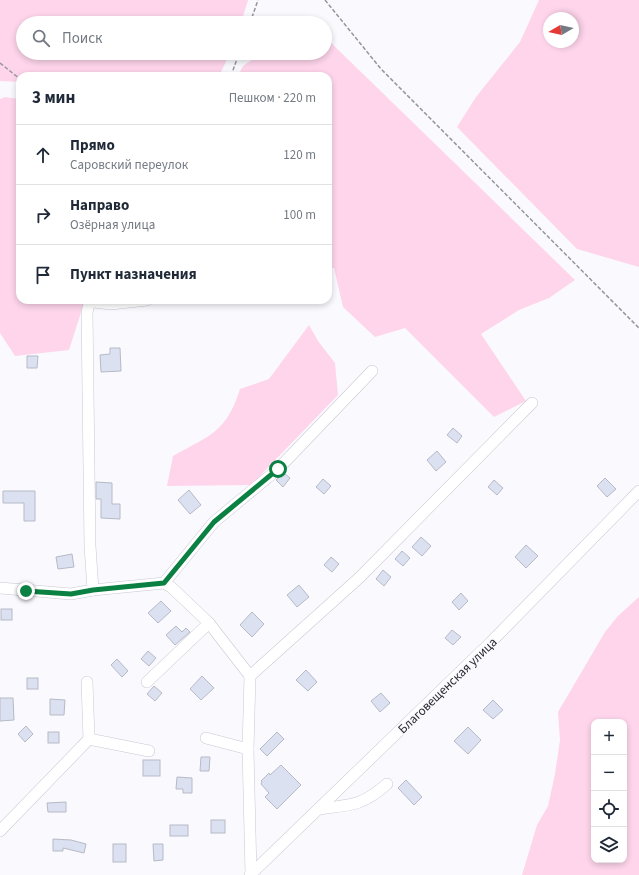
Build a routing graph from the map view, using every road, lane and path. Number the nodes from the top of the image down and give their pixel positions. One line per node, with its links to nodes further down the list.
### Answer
1 (258, 0): 3 (path)
2 (325, 0): 9 (path)
3 (252, 16)
4 (237, 60): 6 (path)
5 (0, 63): 7 (path)
6 (232, 72)
7 (16, 76)
8 (89, 304): 15 (street)
9 (639, 328)
10 (372, 371): 13 (street)
11 (532, 403): 17 (street)
12 (639, 491): 25 (street, Благовещенская улица)
13 (164, 583): 15 (street); 16 (street)
14 (0, 588): 15 (street)
15 (93, 590)
16 (209, 623): 17 (street); 19 (street)
17 (250, 676): 22 (street)
18 (87, 682): 21 (street)
19 (147, 682)
20 (206, 738): 22 (street)
21 (89, 739): 23 (street); 26 (street)
22 (248, 749): 27 (street)
23 (149, 750)
24 (387, 784): 25 (street)
25 (319, 809): 27 (street, Благовещенская улица)
26 (0, 831)
27 (251, 875)

